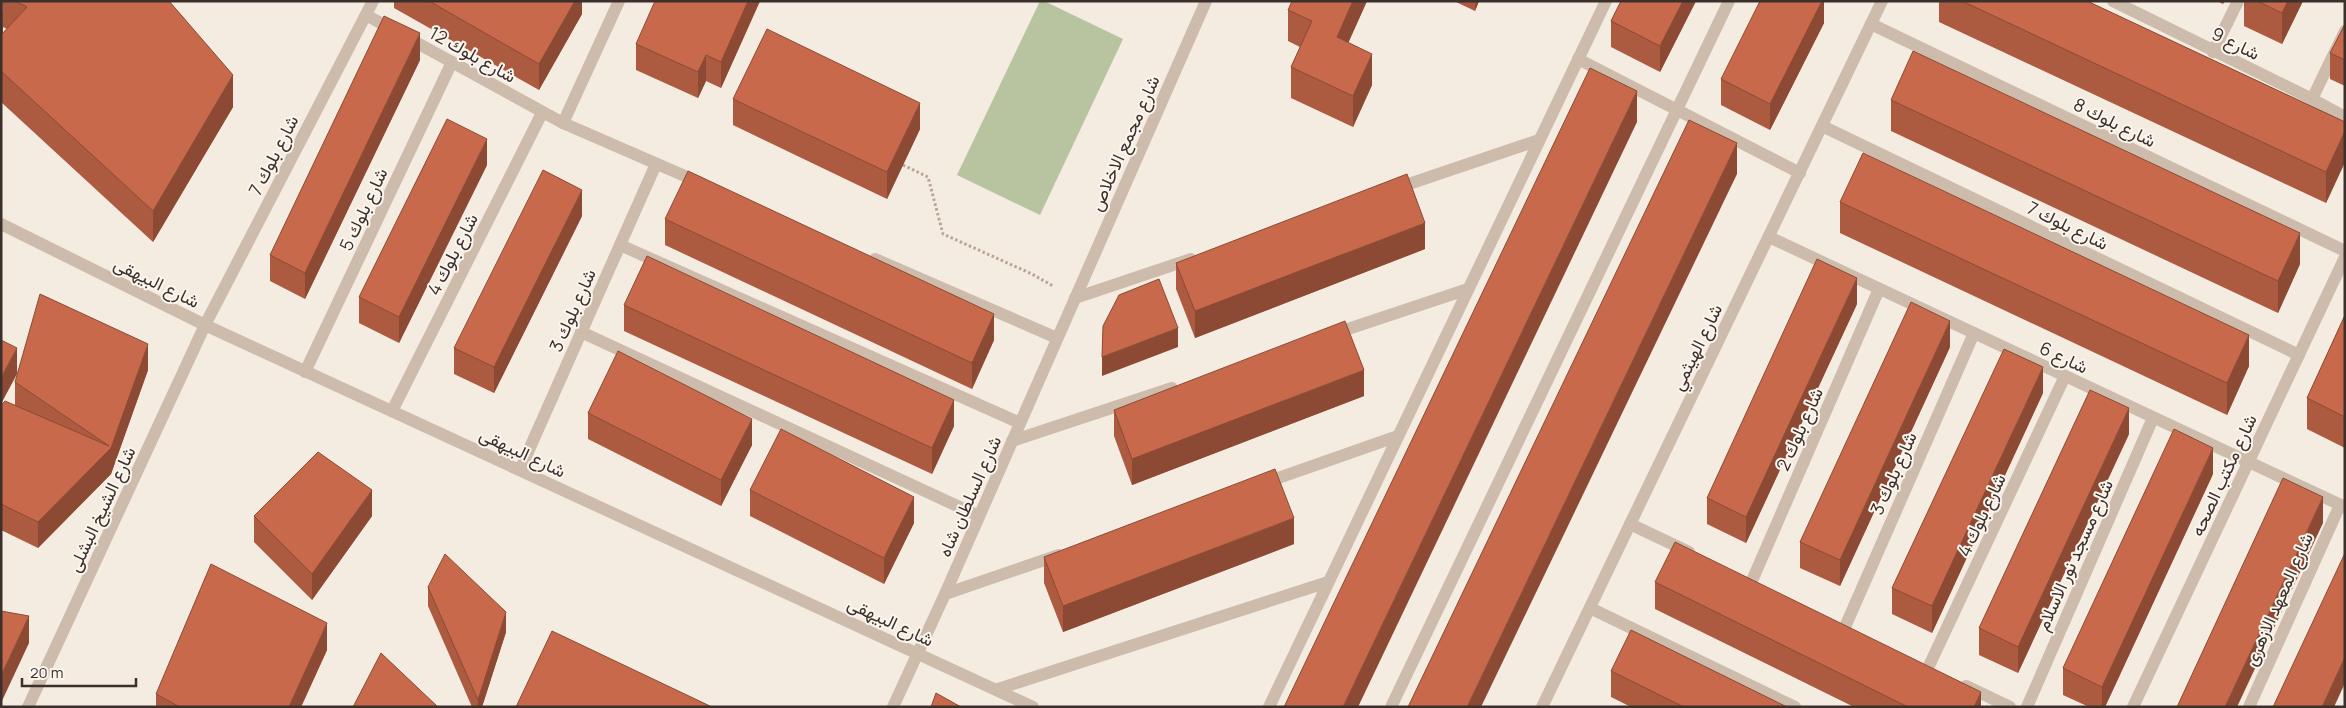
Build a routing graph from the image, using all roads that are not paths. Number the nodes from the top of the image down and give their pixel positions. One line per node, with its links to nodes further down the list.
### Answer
1 (373, 1): 10 (street, شارع بلوك 7)
2 (619, 1): 20 (street)
3 (1206, 1): 36 (street, شارع مجمع الاخلاص)
4 (1606, 1): 14 (street)
5 (1729, 1): 17 (street)
6 (1882, 1): 11 (street, شارع الهيثمي)
7 (2112, 1): 9 (street, شارع 9)
8 (2238, 1): 13 (street)
9 (2132, 6): 13 (street, شارع 9)
10 (366, 15): 15 (street, شارع بلوك 12); 37 (street, شارع بلوك 7)
11 (1871, 24): 21 (street, شارع الهيثمي); 30 (street, شارع بلوك 8)
12 (2345, 32): 16 (street)
13 (2213, 52): 16 (street, شارع 9)
14 (1578, 59): 17 (street); 22 (street)
15 (452, 62): 18 (street, شارع بلوك 12); 43 (street, شارع بلوك 5)
16 (2312, 99): 19 (street, شارع 9)
17 (1677, 110): 24 (street); 73 (street)
18 (542, 113): 20 (street, شارع بلوك 12); 46 (street, شارع بلوك 4)
19 (2345, 117)
20 (563, 123): 23 (street, شارع بلوك 12)
21 (1822, 126): 24 (street, شارع الهيثمي); 42 (street, شارع بلوك 7)
22 (1539, 140): 26 (street); 34 (street)
23 (656, 164): 25 (street, شارع بلوك 12); 29 (street, شارع بلوك 3)
24 (1800, 174): 28 (street, شارع الهيثمي)
25 (711, 188)
26 (1381, 194)
27 (1, 224): 37 (street, شارع البيهقى)
28 (1769, 237): 35 (street, شارع 6); 56 (street, شارع الهيثمي)
29 (620, 245): 38 (street, شارع بلوك 3); 48 (street)
30 (2345, 251)
31 (1205, 254): 36 (street)
32 (866, 255): 40 (street)
33 (2345, 257): 42 (street, شارع مكتب الصحه)
34 (1468, 289): 41 (street); 49 (street)
35 (1879, 289): 39 (street, شارع 6); 60 (street, شارع بلوك 2)
36 (1075, 298): 40 (street, شارع السلطان شاه)
37 (205, 325): 43 (street, شارع البيهقى); 69 (street, شارع الشيخ البشلى)
38 (582, 332): 52 (street, شارع بلوك 3); 55 (street)
39 (1974, 333): 44 (street, شارع 6); 63 (street, شارع بلوك 3)
40 (1057, 338): 48 (street, شارع السلطان شاه)
41 (1319, 339)
42 (2299, 355): 51 (street, شارع مكتب الصحه)
43 (305, 372): 46 (street, شارع البيهقى)
44 (2065, 376): 47 (street, شارع 6); 65 (street, شارع بلوك 4)
45 (1189, 382): 50 (street)
46 (392, 411): 52 (street, شارع البيهقى)
47 (2153, 418): 51 (street, شارع 6); 76 (street, شارع مسجد نور الاسلام)
48 (1020, 423): 50 (street, شارع السلطان شاه)
49 (1398, 436): 53 (street); 59 (street)
50 (1012, 441): 55 (street, شارع السلطان شاه)
51 (2249, 462): 54 (street, شارع 6); 77 (street, شارع مكتب الصحه)
52 (520, 470): 64 (street, شارع البيهقى)
53 (1250, 488)
54 (2342, 506): 78 (street, شارع المعهد الازهرى)
55 (979, 516): 61 (street, شارع السلطان شاه)
56 (1630, 524): 58 (street); 62 (street, شارع الهيثمي)
57 (1074, 549): 61 (street)
58 (1699, 558)
59 (1328, 582): 67 (street); 72 (street)
60 (1751, 583)
61 (945, 594): 64 (street, شارع السلطان شاه)
62 (1590, 608): 68 (street, شارع الهيثمي); 74 (street)
63 (1845, 627)
64 (919, 653): 67 (street, شارع البيهقى); 70 (street, شارع السلطان شاه)
65 (1928, 668)
66 (1953, 679): 75 (street)
67 (998, 690): 71 (street, شارع البيهقى)
68 (1546, 705)
69 (28, 707)
70 (893, 707)
71 (1034, 707)
72 (1269, 707)
73 (1391, 707)
74 (1795, 707)
75 (2010, 707)
76 (2027, 707)
77 (2133, 707)
78 (2249, 707)

